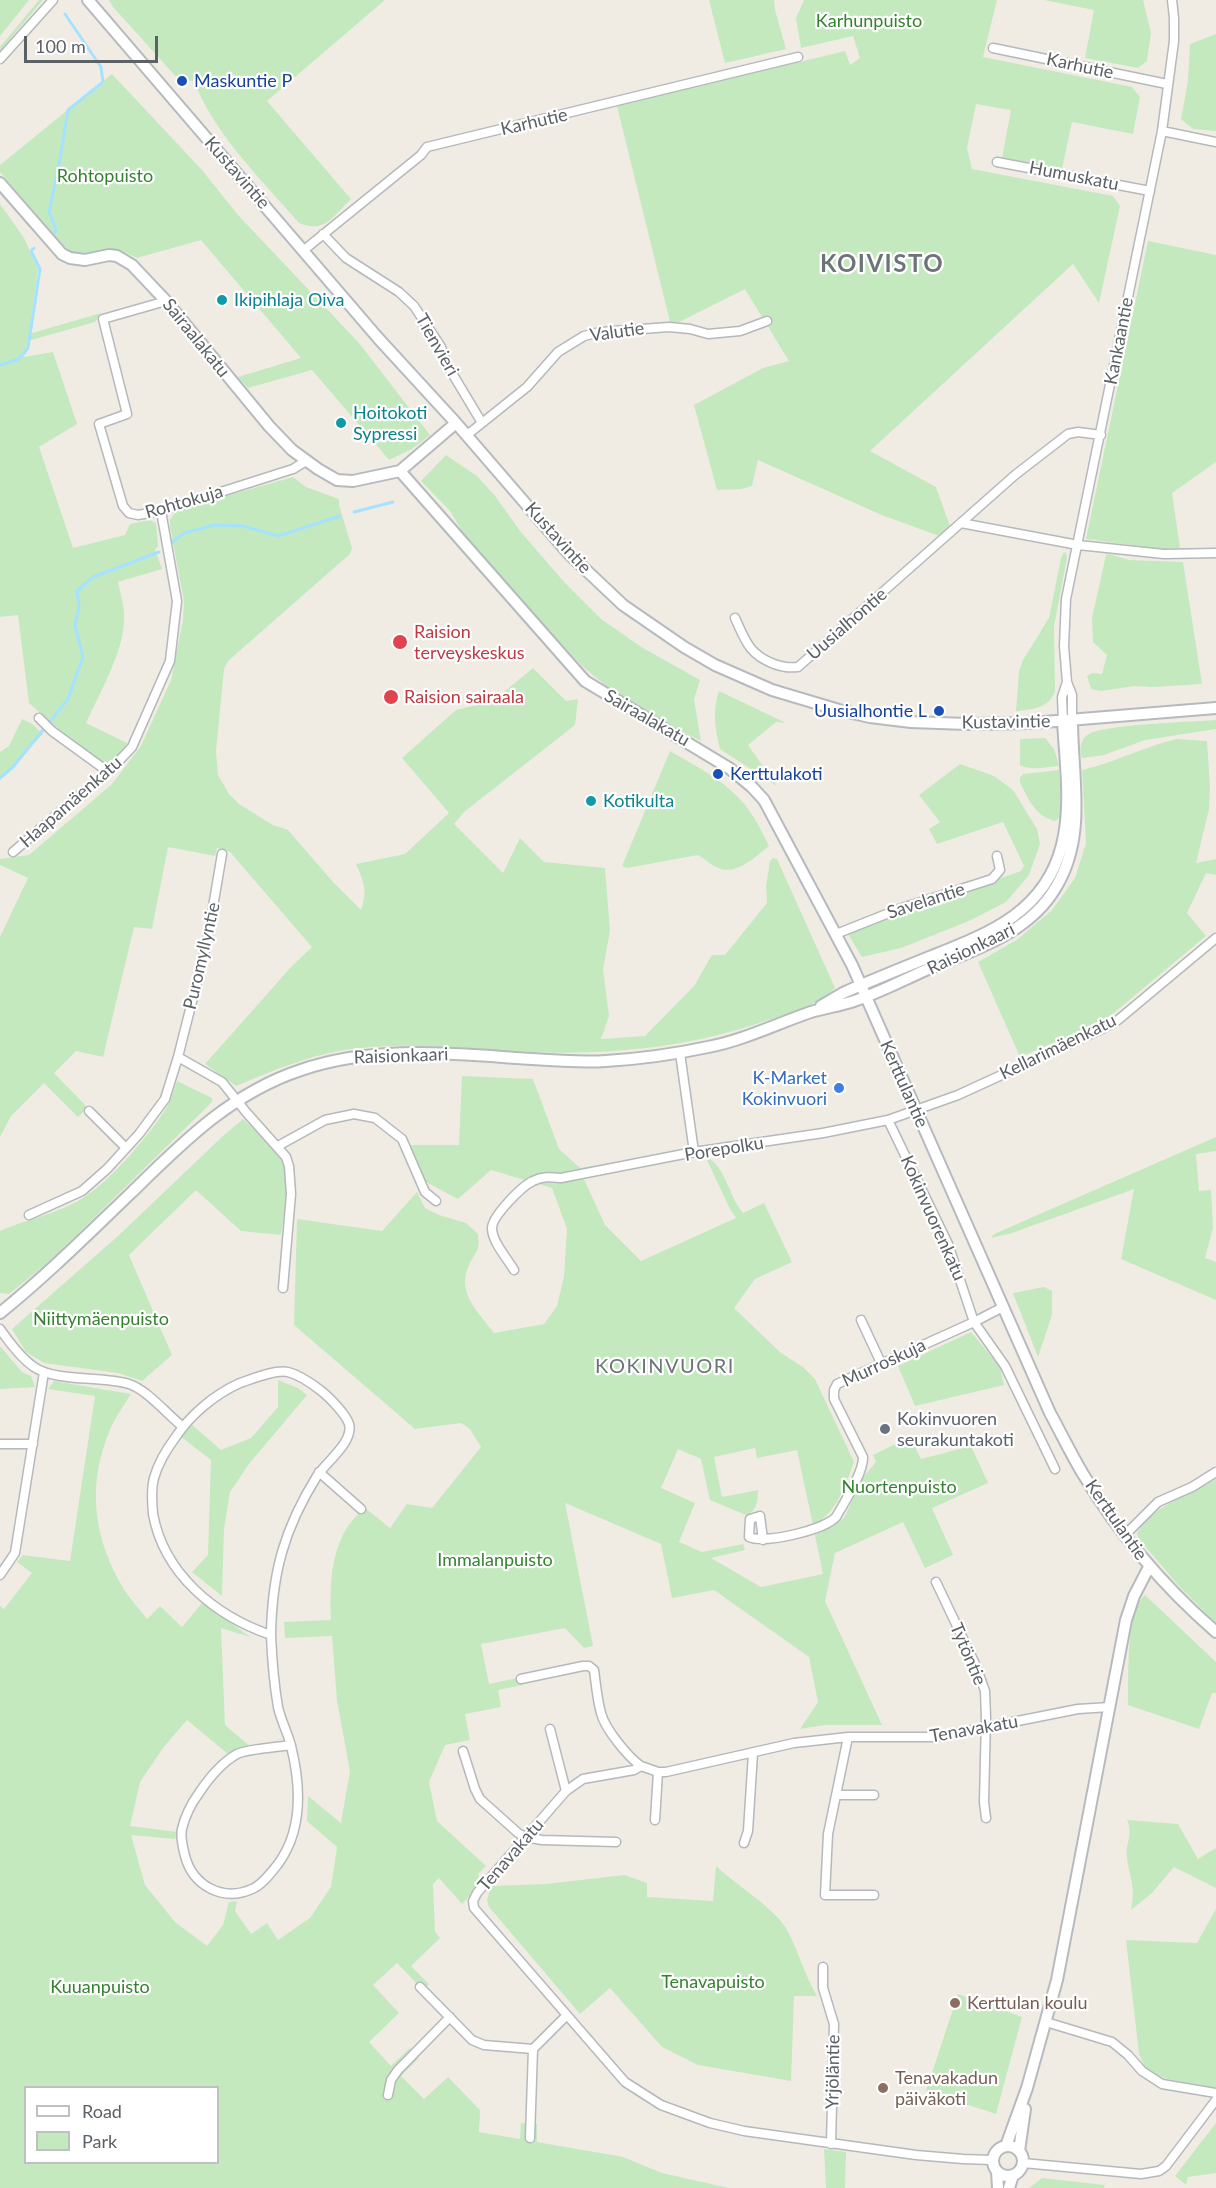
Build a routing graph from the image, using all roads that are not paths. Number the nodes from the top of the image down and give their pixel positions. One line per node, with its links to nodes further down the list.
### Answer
1 (53, 0): 6 (street)
2 (88, 0): 14 (main road, Kustavintie)
3 (1172, 0): 7 (street, Kankaantie)
4 (993, 48): 7 (street, Karhutie)
5 (798, 57): 13 (street, Karhutie)
6 (0, 59)
7 (1167, 84): 8 (street, Kankaantie)
8 (1162, 131): 9 (street); 12 (street, Kankaantie)
9 (1216, 142)
10 (997, 162): 12 (street, Humuskatu)
11 (0, 183): 15 (main road, Sairaalakatu)
12 (1150, 191): 20 (street, Kankaantie)
13 (323, 234): 14 (street, Karhutie); 18 (street, Tienvieri)
14 (304, 250): 17 (main road, Kustavintie)
15 (166, 301): 21 (main road, Sairaalakatu); 23 (street, Rohtokuja)
16 (767, 321): 18 (street, Valutie)
17 (456, 423): 19 (main road, Kustavintie); 22 (main road, Sairaalakatu)
18 (482, 423): 19 (street, Valutie)
19 (466, 435): 30 (main road, Kustavintie)
20 (1101, 435): 24 (street, Uusialhontie); 25 (street, Kankaantie)
21 (306, 460): 22 (main road, Sairaalakatu); 23 (street, Rohtokuja)
22 (400, 471): 35 (main road, Sairaalakatu)
23 (161, 511): 31 (street, Haapamäenkatu)
24 (961, 523): 25 (street); 27 (street, Uusialhontie)
25 (1078, 546): 26 (street); 30 (street, Kankaantie)
26 (1216, 553)
27 (735, 618)
28 (1216, 708): 30 (main road, Kustavintie)
29 (39, 718): 31 (street)
30 (1067, 720): 37 (main road, Raisionkaari); 38 (main road, Raisionkaari)
31 (107, 771): 32 (street, Haapamäenkatu)
32 (13, 852)
33 (222, 854): 41 (street, Puromyllyntie)
34 (997, 856): 35 (street, Savelantie)
35 (836, 934): 37 (main road, Sairaalakatu)
36 (1216, 938): 44 (street, Kellarimäenkatu)
37 (860, 986): 38 (main road, Kerttulantie); 39 (main road, Raisionkaari)
38 (866, 997): 39 (main road, Raisionkaari); 44 (main road, Kerttulantie)
39 (813, 1011): 40 (main road, Raisionkaari)
40 (680, 1053): 42 (main road, Raisionkaari); 48 (street)
41 (178, 1057): 42 (street); 47 (street, Puromyllyntie)
42 (237, 1100): 46 (street); 54 (main road, Raisionkaari)
43 (89, 1111): 47 (street)
44 (915, 1111): 45 (street); 53 (main road, Kerttulantie)
45 (888, 1120): 48 (street, Porepolku); 56 (street, Kokinvuorenkatu)
46 (278, 1146): 49 (street); 52 (street)
47 (126, 1148): 50 (street, Puromyllyntie)
48 (694, 1152): 51 (street, Porepolku)
49 (436, 1201)
50 (29, 1215)
51 (514, 1270)
52 (283, 1288)
53 (1003, 1307): 56 (street, Murroskuja); 67 (main road, Kerttulantie)
54 (0, 1313)
55 (861, 1320): 58 (street)
56 (974, 1322): 58 (street, Murroskuja); 63 (street, Kokinvuorenkatu)
57 (0, 1329): 59 (street)
58 (881, 1363): 68 (street, Murroskuja)
59 (44, 1372): 60 (street); 62 (street)
60 (183, 1427): 65 (street); 73 (street)
61 (0, 1444): 62 (street)
62 (33, 1444): 70 (street)
63 (1055, 1469)
64 (1216, 1472): 67 (street)
65 (320, 1473): 66 (street); 73 (street)
66 (361, 1509)
67 (1125, 1535): 69 (main road, Kerttulantie)
68 (763, 1540)
69 (1149, 1568): 72 (main road); 75 (main road, Kerttulantie)
70 (0, 1575)
71 (936, 1582): 77 (street, Tytöntie)
72 (1216, 1632)
73 (271, 1635): 79 (street)
74 (521, 1679): 82 (street)
75 (1110, 1707): 77 (street, Tenavakatu); 97 (main road, Kerttulantie)
76 (550, 1729): 84 (street)
77 (985, 1729): 78 (street, Tenavakatu); 87 (street, Tytöntie)
78 (848, 1737): 81 (street, Tenavakatu); 85 (street)
79 (291, 1745): 79 (street)
80 (463, 1751): 89 (street)
81 (753, 1753): 83 (street, Tenavakatu); 91 (street)
82 (641, 1766): 83 (street); 84 (street, Tenavakatu)
83 (658, 1772): 88 (street)
84 (567, 1791): 89 (street, Tenavakatu)
85 (836, 1795): 86 (street); 92 (street)
86 (874, 1795)
87 (986, 1818)
88 (655, 1820)
89 (525, 1837): 90 (street); 95 (street, Tenavakatu)
90 (616, 1842)
91 (744, 1843)
92 (874, 1895)
93 (823, 1967): 104 (street, Yrjöläntie)
94 (420, 1987): 96 (street)
95 (567, 2016): 98 (street); 104 (street, Tenavakatu)
96 (450, 2018): 98 (street); 101 (street)
97 (1046, 2022): 99 (main road, Kerttulantie); 100 (street)
98 (533, 2049): 103 (street)
99 (1027, 2088): 105 (main road, Kerttulantie); 106 (main road, Kerttulantie)
100 (1216, 2093)
101 (388, 2095)
102 (1216, 2100): 108 (street)
103 (530, 2138)
104 (831, 2144): 107 (street, Tenavakatu)
105 (1006, 2146): 106 (main road); 107 (main road)
106 (1019, 2151): 108 (main road)
107 (992, 2160): 109 (main road)
108 (1023, 2163): 110 (main road)
109 (997, 2172): 110 (main road); 111 (main road)
110 (1013, 2175): 112 (main road)
111 (998, 2188)
112 (1008, 2188)

